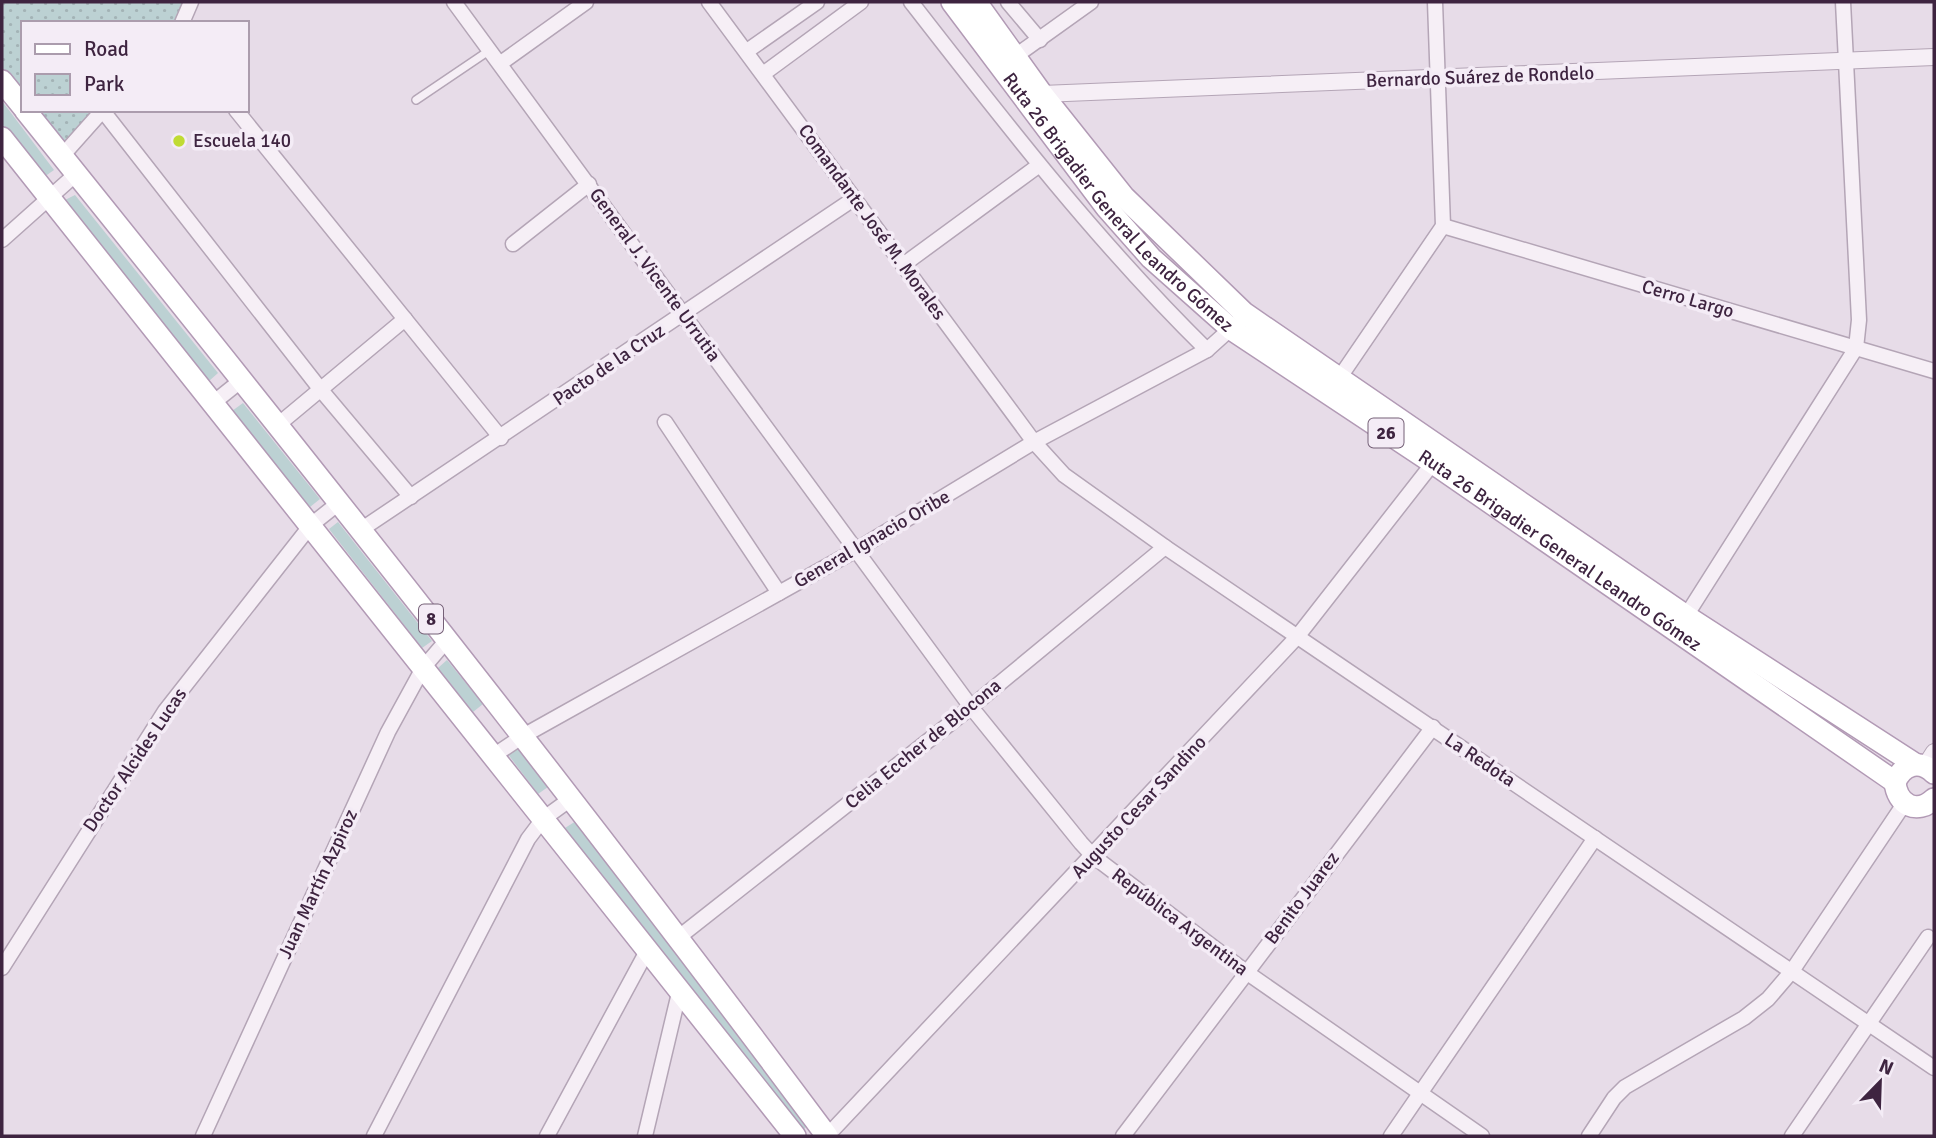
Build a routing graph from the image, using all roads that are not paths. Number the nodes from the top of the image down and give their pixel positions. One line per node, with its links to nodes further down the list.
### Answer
1 (191, 2): 14 (street)
2 (454, 2): 16 (street, General J. Vicente Urrutia)
3 (586, 2): 21 (street)
4 (709, 2): 17 (street, Comandante José M. Morales)
5 (817, 2): 17 (street)
6 (861, 2): 22 (street)
7 (912, 2): 34 (street)
8 (952, 2): 19 (main road, Ruta 26 Brigadier General Leandro Gómez / 26)
9 (976, 2): 19 (main road, Ruta 26 Brigadier General Leandro Gómez / 26)
10 (1009, 2): 15 (street)
11 (1091, 2): 15 (street)
12 (1435, 2): 23 (street)
13 (1843, 2): 20 (street)
14 (183, 21)
15 (1040, 40): 19 (street)
16 (490, 49): 21 (street, General J. Vicente Urrutia); 26 (lane)
17 (747, 51): 22 (street, Comandante José M. Morales)
18 (1934, 58): 20 (street, Bernardo Suárez de Rondelo)
19 (1008, 61): 25 (main road, Ruta 26 Brigadier General Leandro Gómez / 26)
20 (1845, 61): 23 (street, Bernardo Suárez de Rondelo); 46 (street)
21 (501, 63): 36 (street, General J. Vicente Urrutia)
22 (764, 74): 38 (street, Comandante José M. Morales)
23 (1438, 79): 25 (street, Bernardo Suárez de Rondelo); 39 (street)
24 (2, 81): 27 (main road, 8)
25 (1035, 98): 45 (main road, Ruta 26 Brigadier General Leandro Gómez / 26)
26 (416, 100)
27 (21, 105)
28 (26, 112): 33 (main road, 8)
29 (102, 112): 33 (street)
30 (104, 112): 51 (street)
31 (238, 112): 44 (street)
32 (2, 138): 37 (main road, 8)
33 (62, 156): 35 (main road, 8)
34 (1038, 166): 42 (street); 47 (street)
35 (76, 174): 37 (street); 49 (main road, 8)
36 (589, 184): 41 (street); 43 (street, General J. Vicente Urrutia)
37 (48, 197): 40 (street); 52 (main road, 8)
38 (855, 198): 42 (street, Comandante José M. Morales); 43 (street, Pacto de la Cruz)
39 (1443, 226): 46 (street, Cerro Largo); 50 (street)
40 (2, 240)
41 (513, 244)
42 (903, 265): 56 (street, Comandante José M. Morales)
43 (684, 314): 55 (street, Pacto de la Cruz); 63 (street, General J. Vicente Urrutia)
44 (405, 318): 51 (street); 55 (street)
45 (1238, 321): 47 (street, General Ignacio Oribe); 50 (main road, Ruta 26 Brigadier General Leandro Gómez / 26); 57 (main road, Ruta 26 Brigadier General Leandro Gómez / 26)
46 (1856, 348): 48 (street, Cerro Largo); 65 (street)
47 (1207, 350): 56 (street, General Ignacio Oribe)
48 (1934, 371)
49 (243, 379): 52 (street); 54 (main road, 8)
50 (1338, 380): 65 (main road, Ruta 26 Brigadier General Leandro Gómez / 26)
51 (321, 390): 54 (street); 58 (street)
52 (213, 403): 60 (main road, 8)
53 (665, 422): 64 (street)
54 (279, 424): 59 (main road, 8)
55 (501, 438): 58 (street, Pacto de la Cruz)
56 (1034, 442): 62 (street, La Redota); 63 (street, General Ignacio Oribe)
57 (1433, 463): 66 (street, Augusto Cesar Sandino); 74 (main road, Ruta 26 Brigadier General Leandro Gómez / 26)
58 (411, 496): 61 (street, Pacto de la Cruz)
59 (340, 502): 60 (street, Doctor Alcides Lucas); 61 (main road, 8)
60 (311, 525): 68 (main road, 8); 84 (street, Doctor Alcides Lucas)
61 (362, 529): 67 (main road, 8)
62 (1165, 547): 66 (street, La Redota); 69 (street, Celia Eccher de Blocona)
63 (856, 550): 64 (street, General Ignacio Oribe); 69 (street, República Argentina)
64 (779, 593): 71 (street, General Ignacio Oribe)
65 (1686, 617): 73 (main road, Ruta 26 Brigadier General Leandro Gómez / 26)
66 (1297, 637): 70 (street, La Redota); 80 (street, Augusto Cesar Sandino)
67 (447, 640): 68 (street, Juan Martín Azpiroz); 71 (main road, 8)
68 (423, 667): 72 (main road, 8); 91 (street, Juan Martín Azpiroz)
69 (971, 707): 80 (street, República Argentina); 81 (street, Celia Eccher de Blocona)
70 (1433, 727): 79 (street, La Redota); 86 (street, Benito Juarez)
71 (523, 736): 72 (street, General Ignacio Oribe); 75 (main road, 8)
72 (493, 756): 78 (main road, 8)
73 (1927, 764): 74 (main road, 26)
74 (1895, 782): 76 (main road)
75 (572, 798): 78 (street); 81 (main road, 8)
76 (1904, 804): 77 (main road); 85 (street)
77 (1932, 804)
78 (543, 819): 83 (main road, 8); 92 (street)
79 (1595, 838): 85 (street, La Redota); 90 (street)
80 (1093, 856): 86 (street, República Argentina); 96 (street, Augusto Cesar Sandino)
81 (679, 937): 96 (main road, 8)
82 (1928, 937): 88 (street)
83 (648, 951): 87 (main road, 8); 93 (street)
84 (2, 968)
85 (1792, 971): 88 (street, La Redota); 100 (street)
86 (1246, 972): 90 (street, República Argentina); 97 (street, Benito Juarez)
87 (679, 993): 94 (street); 95 (main road, 8)
88 (1868, 1022): 89 (street, La Redota); 101 (street)
89 (1934, 1068)
90 (1420, 1094): 98 (street); 99 (street, República Argentina)
91 (203, 1136)
92 (374, 1136)
93 (547, 1136)
94 (645, 1136)
95 (795, 1136)
96 (827, 1136)
97 (1123, 1136)
98 (1391, 1136)
99 (1482, 1136)
100 (1589, 1136)
101 (1792, 1136)

